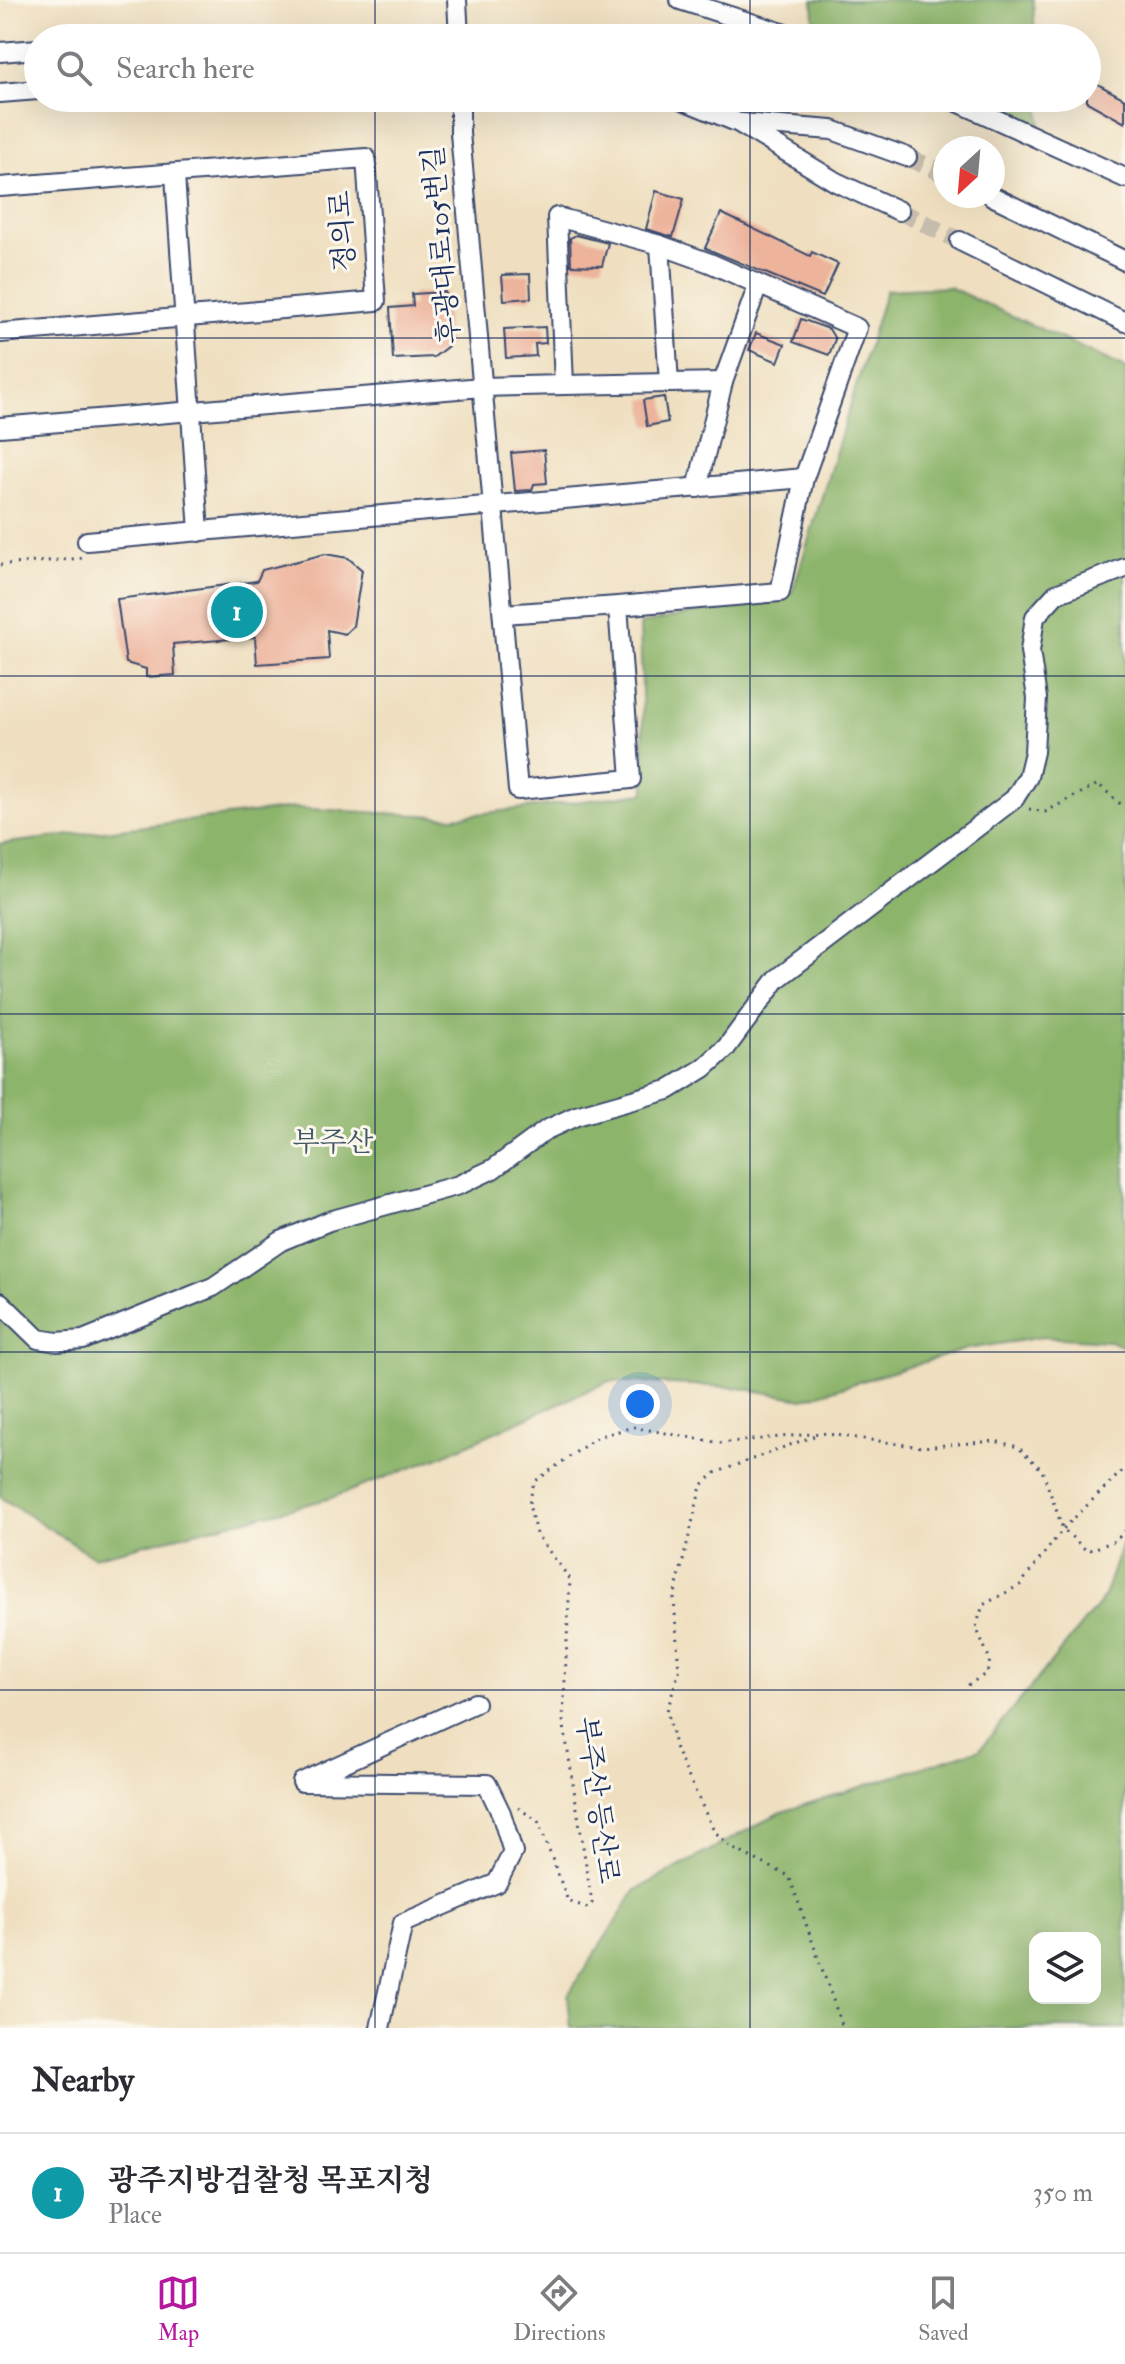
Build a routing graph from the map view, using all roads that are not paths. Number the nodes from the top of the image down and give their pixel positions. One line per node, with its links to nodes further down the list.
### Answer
1 (457, 0): 3 (street)
2 (680, 0): 4 (street)
3 (458, 24)
4 (755, 24)
5 (24, 50): 6 (street)
6 (0, 52)
7 (24, 91): 8 (street)
8 (0, 93)
9 (460, 112): 29 (street, 후광대로105번길)
10 (712, 112): 12 (street)
11 (980, 112): 15 (street)
12 (739, 123): 13 (street); 18 (street)
13 (907, 157)
14 (175, 175): 16 (street, 정의로); 23 (street); 23 (street, 정의로)
15 (1125, 178)
16 (0, 187)
17 (1005, 202): 21 (street)
18 (899, 211)
19 (960, 241): 24 (street)
20 (660, 245): 22 (street); 27 (street); 28 (street)
21 (1125, 261)
22 (758, 285): 26 (street); 32 (street)
23 (186, 318): 25 (street, 정의로); 30 (street)
24 (1125, 322)
25 (0, 333)
26 (723, 382): 27 (street); 33 (street)
27 (669, 383): 28 (street)
28 (564, 385): 29 (street)
29 (482, 387): 30 (street); 34 (street, 후광대로105번길)
30 (191, 412): 31 (street); 35 (street)
31 (0, 427)
32 (804, 478): 33 (street); 38 (street)
33 (697, 488): 34 (street)
34 (493, 507): 35 (street); 39 (street, 후광대로105번길)
35 (199, 532): 36 (street)
36 (88, 550)
37 (1125, 568): 40 (street)
38 (618, 606): 39 (street); 39 (street, 후광대로105번길)
39 (503, 614)
40 (0, 1302)
41 (475, 1703): 42 (street)
42 (380, 2028)

